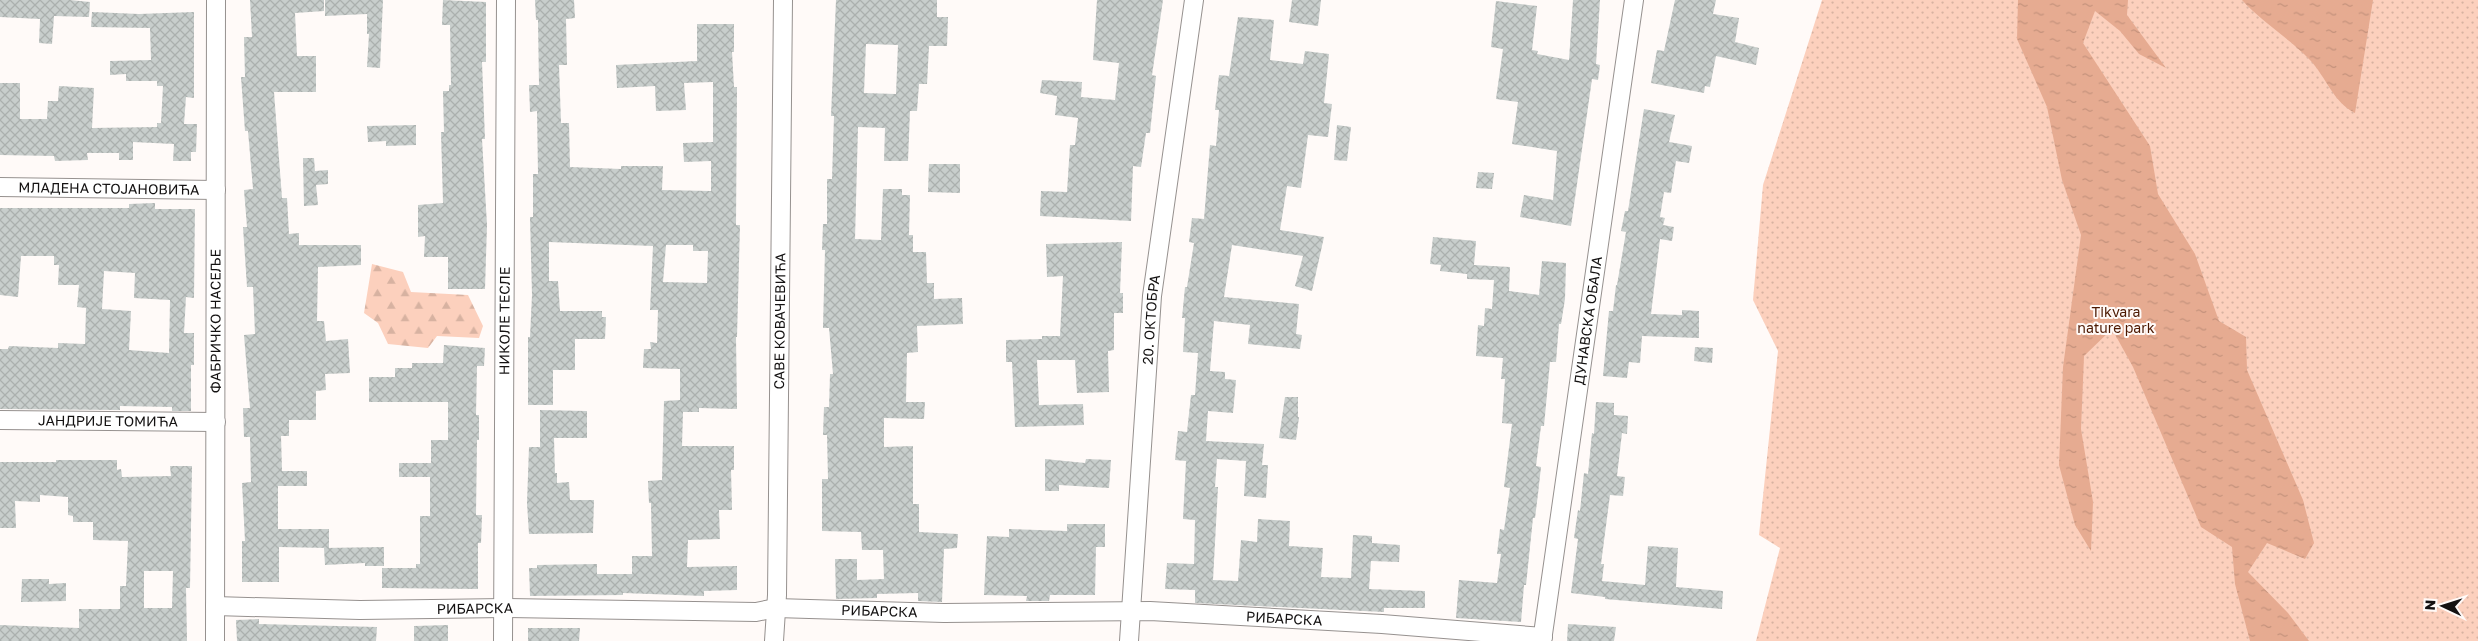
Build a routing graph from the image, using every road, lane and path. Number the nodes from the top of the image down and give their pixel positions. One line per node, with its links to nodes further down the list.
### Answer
1 (216, 0): 7 (street, ФАБРИЧКО НАСЕЉЕ)
2 (506, 0): 11 (street, НИКОЛЕ ТЕСЛЕ)
3 (783, 0): 12 (street, САВЕ КОВАЧЕВИЋА)
4 (1194, 0): 13 (street, 20. ОКТОБРА)
5 (1634, 0): 14 (street, ДУНАВСКА ОБАЛА)
6 (0, 187): 7 (street, МЛАДЕНА СТОЈАНОВИЋА)
7 (216, 190): 9 (street, ФАБРИЧКО НАСЕЉЕ)
8 (0, 420): 9 (street, ЈАНДРИЈЕ ТОМИЋА)
9 (216, 422): 10 (street, ФАБРИЧКО НАСЕЉЕ)
10 (215, 606): 11 (street, РИБАРСКА); 15 (street, ФАБРИЧКО НАСЕЉЕ)
11 (504, 608): 12 (street, РИБАРСКА); 16 (street, НИКОЛЕ ТЕСЛЕ)
12 (776, 608): 13 (street, РИБАРСКА); 17 (street, САВЕ КОВАЧЕВИЋА)
13 (1129, 612): 14 (street, РИБАРСКА); 18 (street, 20. ОКТОБРА)
14 (1542, 639)
15 (215, 641)
16 (503, 641)
17 (774, 641)
18 (1129, 641)

